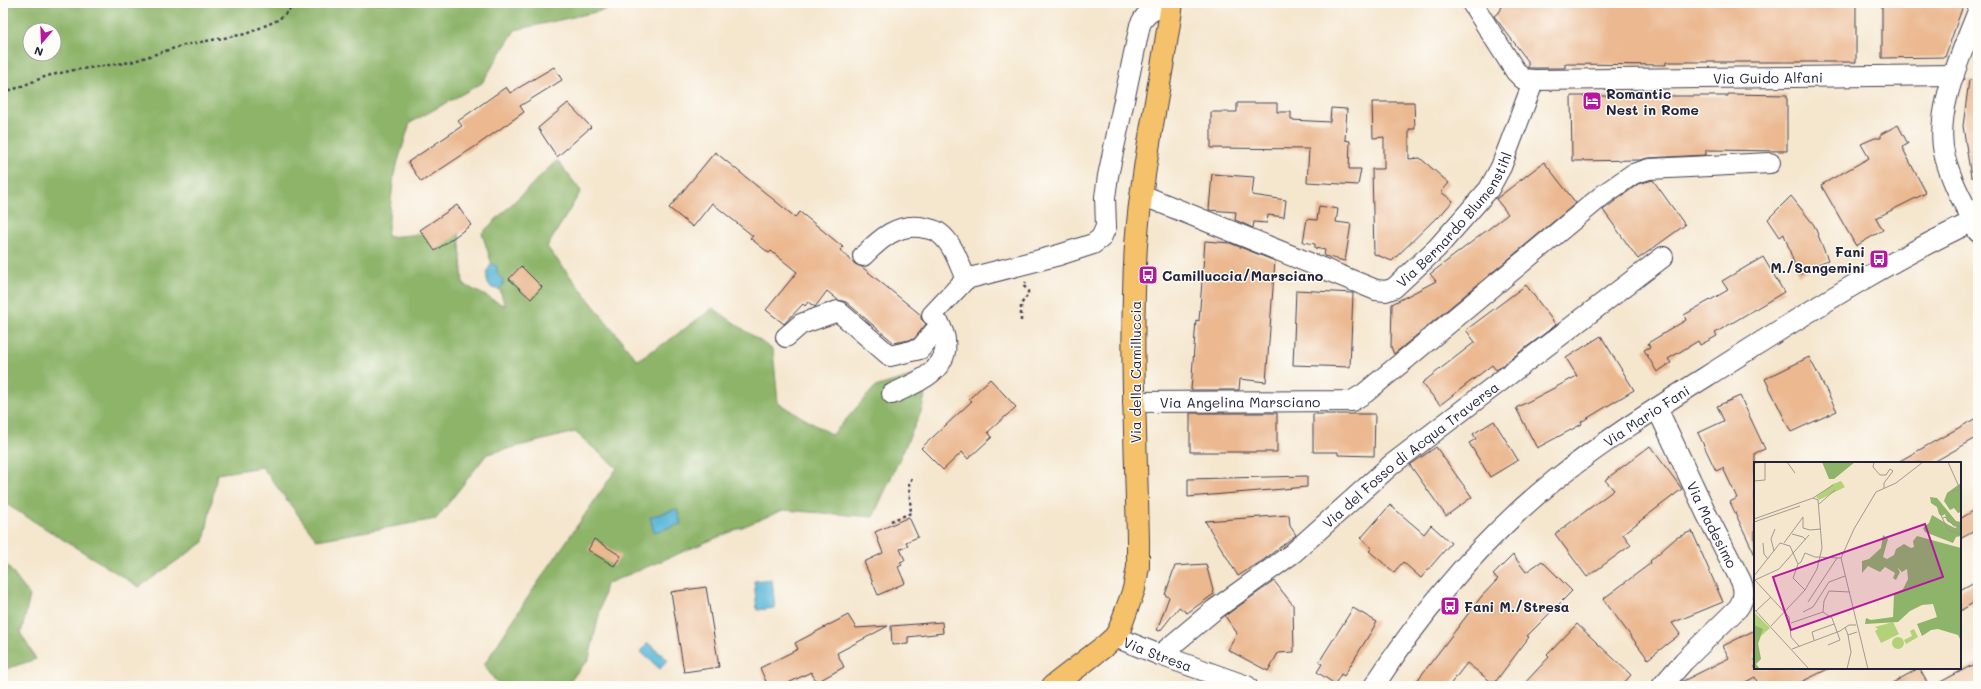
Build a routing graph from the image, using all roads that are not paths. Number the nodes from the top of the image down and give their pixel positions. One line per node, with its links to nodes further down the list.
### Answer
1 (1472, 3): 5 (street)
2 (1172, 4): 7 (main road, Via della Camilluccia); 11 (street)
3 (1978, 11): 4 (street)
4 (1954, 75): 5 (street, Via Guido Alfani); 8 (street)
5 (1534, 80): 7 (street, Via Bernardo Blumenstihl)
6 (1770, 163): 15 (street, Via Angelina Marsciano)
7 (1142, 195): 15 (main road, Via della Camilluccia)
8 (1976, 224): 16 (street, Via Mario Fani)
9 (862, 256): 11 (street)
10 (1663, 257): 18 (street, Via del Fosso di Acqua Traversa)
11 (966, 279): 12 (street)
12 (932, 315)
13 (786, 337): 14 (street)
14 (892, 394)
15 (1133, 402): 17 (main road, Via della Camilluccia)
16 (1657, 408): 21 (street, Via Mario Fani); 22 (street, Via Madesimo)
17 (1115, 637): 18 (street, Via Stresa); 19 (main road, Via della Camilluccia)
18 (1160, 655): 20 (street, Via Stresa)
19 (1063, 683)
20 (1247, 686)
21 (1374, 686)
22 (1662, 686)

